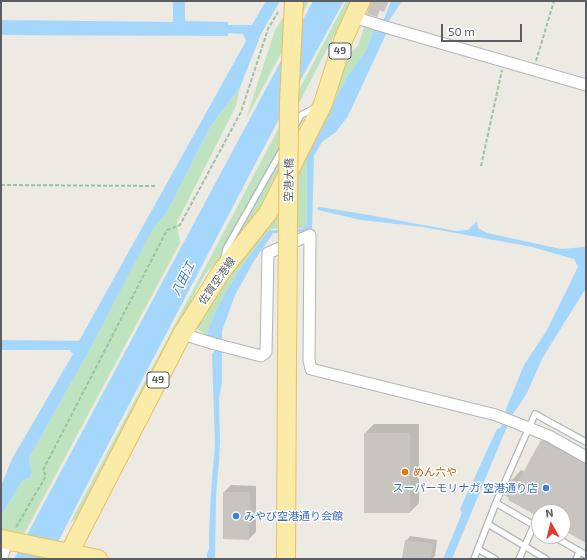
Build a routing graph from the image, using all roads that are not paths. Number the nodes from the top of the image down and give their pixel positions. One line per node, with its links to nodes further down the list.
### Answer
1 (288, 4): 21 (main road, 空港大橋, bridge)
2 (357, 9): 3 (street); 4 (main road, 佐賀空港線 / 49)
3 (586, 85)
4 (182, 334): 5 (street); 17 (main road, 佐賀空港線 / 49)
5 (528, 428): 6 (lane); 7 (street); 8 (lane)
6 (586, 442)
7 (586, 457)
8 (496, 503): 9 (lane); 10 (lane)
9 (531, 523)
10 (488, 524): 14 (lane); 15 (lane)
11 (531, 534): 14 (lane)
12 (9, 539): 17 (main road); 19 (street)
13 (568, 544): 16 (lane)
14 (524, 546): 24 (lane); 25 (lane)
15 (478, 549): 22 (lane); 23 (lane)
16 (580, 551): 18 (lane); 26 (lane)
17 (64, 554): 20 (main road)
18 (586, 555)
19 (2, 559)
20 (98, 559)
21 (286, 559)
22 (474, 559)
23 (495, 559)
24 (519, 559)
25 (546, 559)
26 (576, 559)

